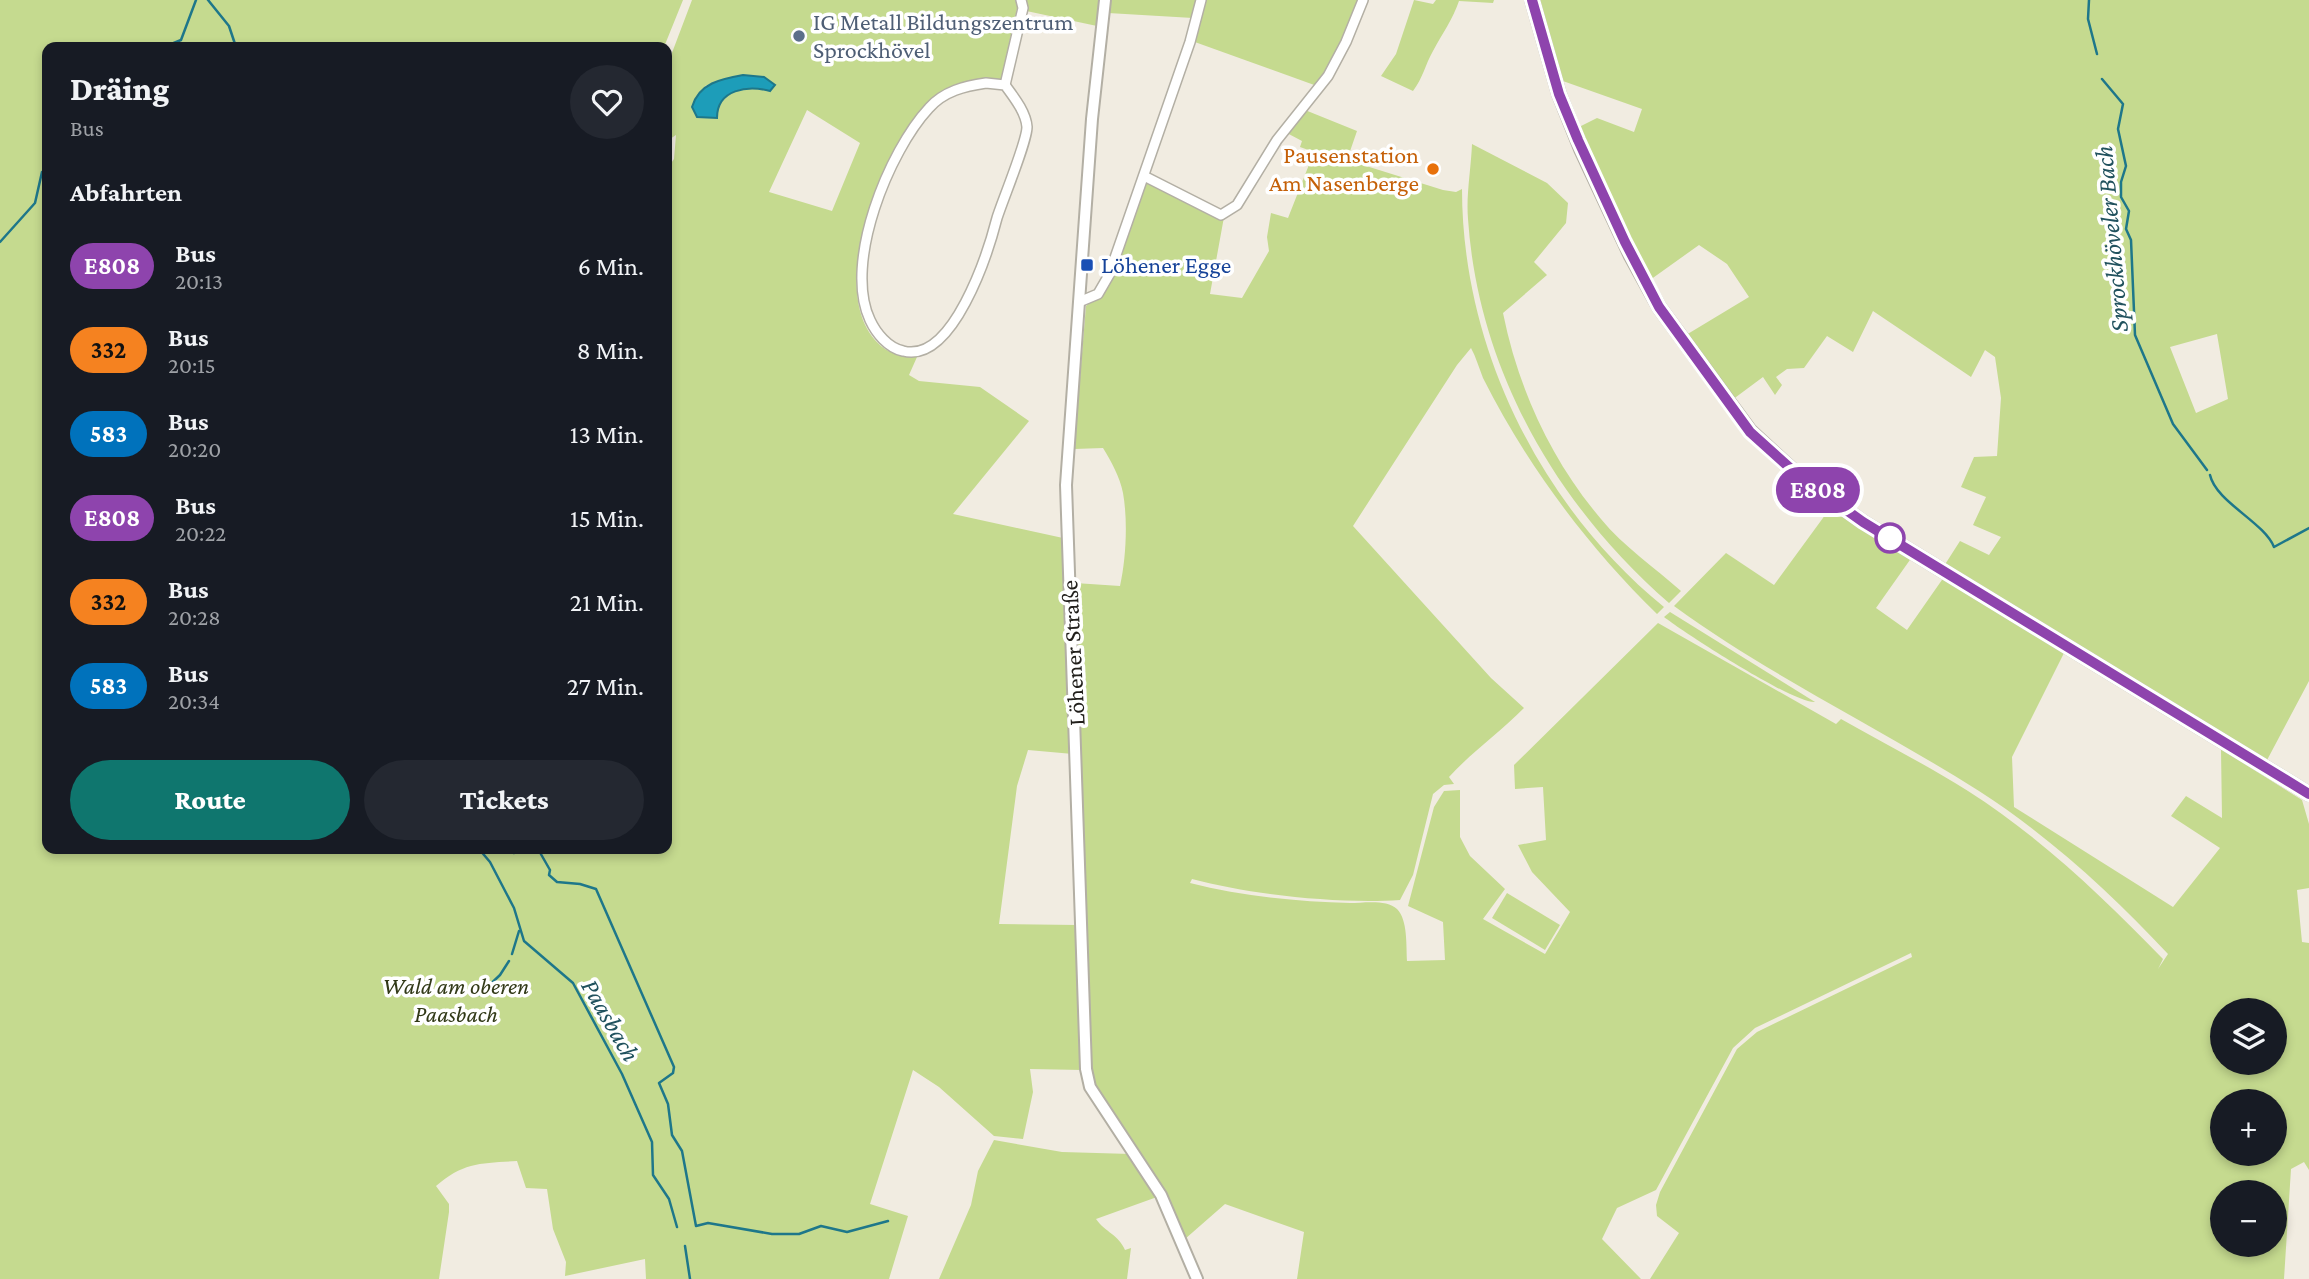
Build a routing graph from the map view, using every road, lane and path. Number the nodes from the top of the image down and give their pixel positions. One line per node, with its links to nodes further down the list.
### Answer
1 (1021, 0): 6 (street)
2 (1105, 0): 8 (street, Löhener Straße)
3 (1201, 0): 7 (street)
4 (1363, 0): 7 (street)
5 (1532, 0): 9 (main road)
6 (1005, 85): 6 (street)
7 (1144, 176): 8 (street)
8 (1079, 302): 10 (street, Löhener Straße)
9 (2309, 794)
10 (1197, 1279)

